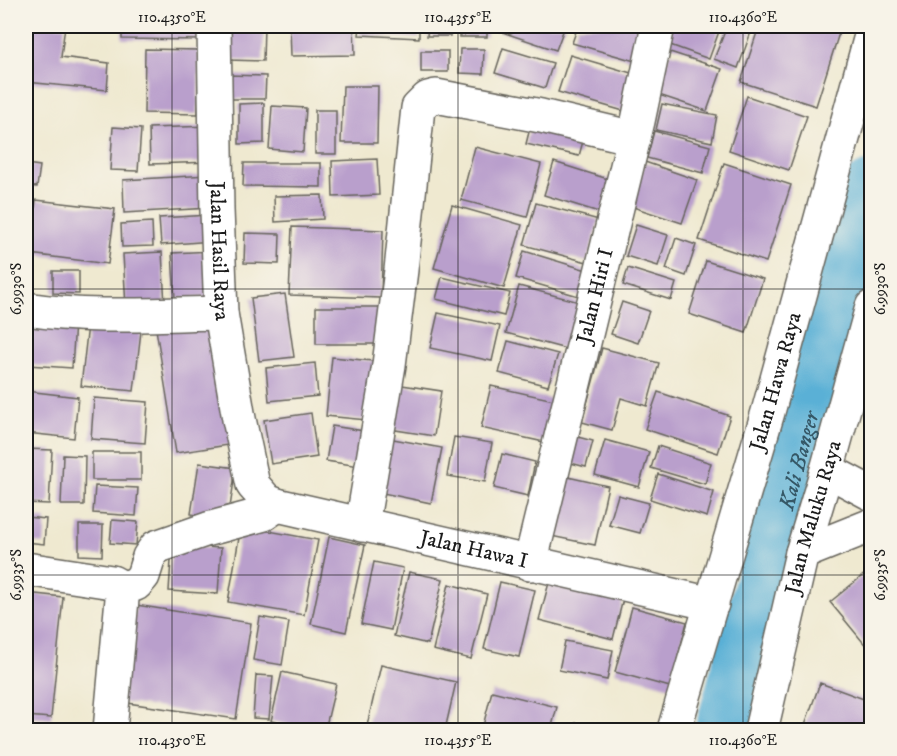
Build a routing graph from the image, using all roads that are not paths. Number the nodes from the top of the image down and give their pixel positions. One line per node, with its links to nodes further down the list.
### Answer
1 (214, 26): 7 (street, Jalan Hasil Raya)
2 (658, 26): 4 (street, Jalan Hiri I)
3 (872, 32): 18 (street, Jalan Hawa Raya)
4 (634, 138): 12 (street); 15 (street, Jalan Hiri I)
5 (872, 307): 8 (street, Jalan Maluku Raya)
6 (26, 309): 7 (street)
7 (221, 313): 9 (street, Jalan Hasil Raya)
8 (827, 470): 10 (street); 14 (street, Jalan Maluku Raya)
9 (251, 473): 11 (street, Jalan Hawa I)
10 (872, 494)
11 (277, 505): 12 (street, Jalan Hawa I); 17 (street)
12 (362, 525): 15 (street, Jalan Hawa I)
13 (872, 525): 14 (street)
14 (802, 553): 21 (street, Jalan Maluku Raya)
15 (530, 564): 18 (street, Jalan Hawa I)
16 (26, 568): 17 (street)
17 (123, 588): 19 (street)
18 (712, 604): 20 (street, Jalan Hawa Raya)
19 (110, 730)
20 (674, 730)
21 (761, 730)

